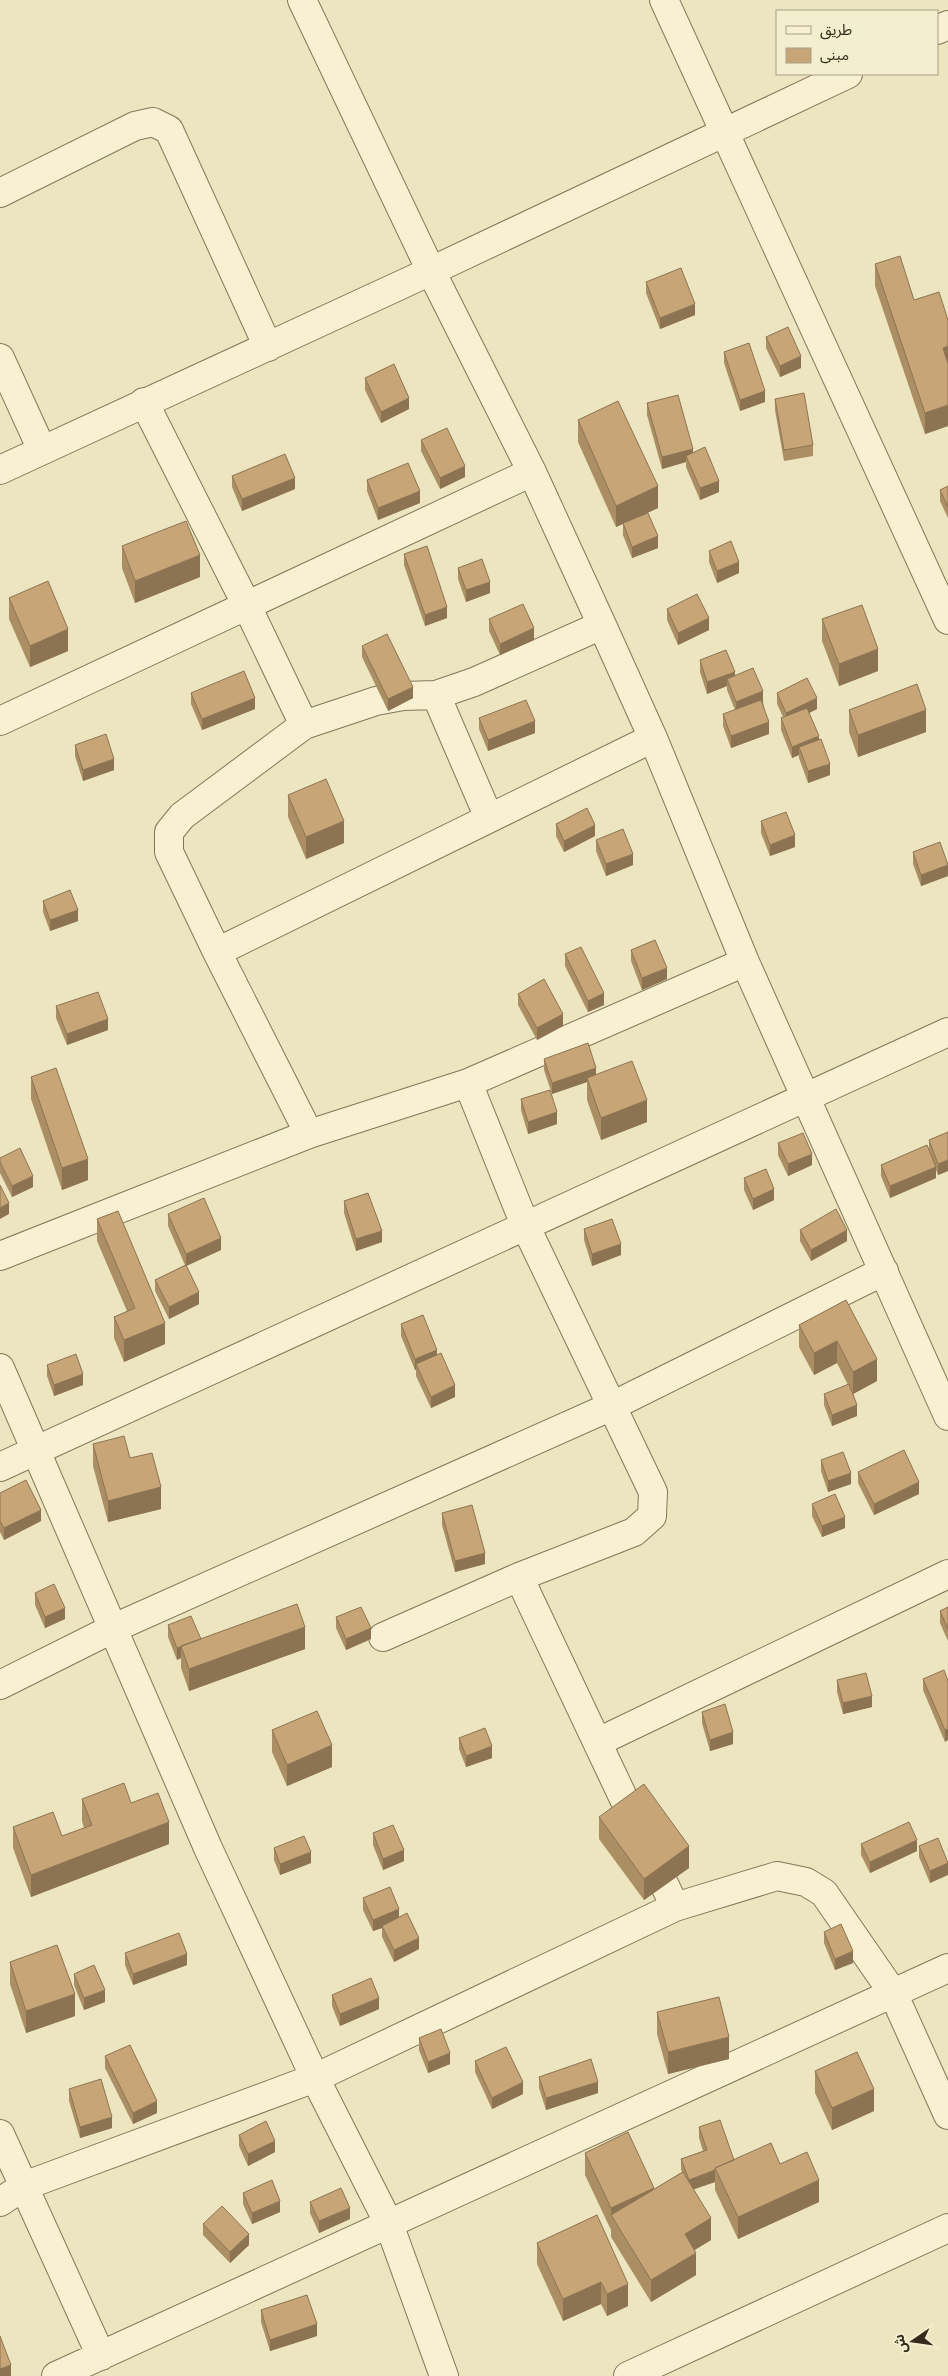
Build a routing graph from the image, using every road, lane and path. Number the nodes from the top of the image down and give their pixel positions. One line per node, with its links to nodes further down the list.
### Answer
1 (302, 0): 6 (street)
2 (664, 0): 4 (street)
3 (846, 75): 4 (street)
4 (725, 133): 6 (street); 14 (street)
5 (0, 193): 7 (street)
6 (431, 271): 7 (street); 12 (street)
7 (268, 347): 9 (street)
8 (0, 358): 10 (street)
9 (144, 402): 10 (street); 13 (street)
10 (42, 450): 11 (street)
11 (0, 470)
12 (532, 472): 13 (street); 15 (street)
13 (246, 604): 17 (street); 18 (street)
14 (948, 620)
15 (602, 625): 16 (street); 19 (street)
16 (436, 695): 18 (street); 20 (street)
17 (0, 721)
18 (304, 725): 21 (street)
19 (653, 738): 20 (street); 22 (street)
20 (490, 818): 21 (street)
21 (217, 952): 26 (street)
22 (745, 962): 24 (street); 25 (street)
23 (948, 1032): 25 (street)
24 (468, 1083): 26 (street); 27 (street)
25 (806, 1096): 27 (street); 29 (street)
26 (309, 1134): 28 (street)
27 (525, 1225): 32 (street); 33 (street)
28 (0, 1256)
29 (884, 1271): 31 (street); 32 (street)
30 (0, 1368): 33 (street)
31 (945, 1403)
32 (612, 1406): 36 (street); 37 (street)
33 (36, 1450): 34 (street); 37 (street)
34 (0, 1467)
35 (948, 1574): 40 (street)
36 (519, 1577): 38 (street); 40 (street)
37 (114, 1628): 39 (street); 44 (street)
38 (383, 1637)
39 (0, 1685)
40 (598, 1742): 41 (street)
41 (675, 1907): 43 (street); 44 (street)
42 (948, 1968): 43 (street)
43 (893, 1993): 45 (street); 49 (street)
44 (314, 2078): 47 (street); 49 (street)
45 (948, 2115)
46 (0, 2134): 47 (street)
47 (24, 2186): 48 (street); 51 (street)
48 (0, 2202)
49 (389, 2224): 51 (street); 53 (street)
50 (948, 2228): 54 (street)
51 (101, 2356): 52 (street)
52 (56, 2376)
53 (444, 2376)
54 (628, 2376)

